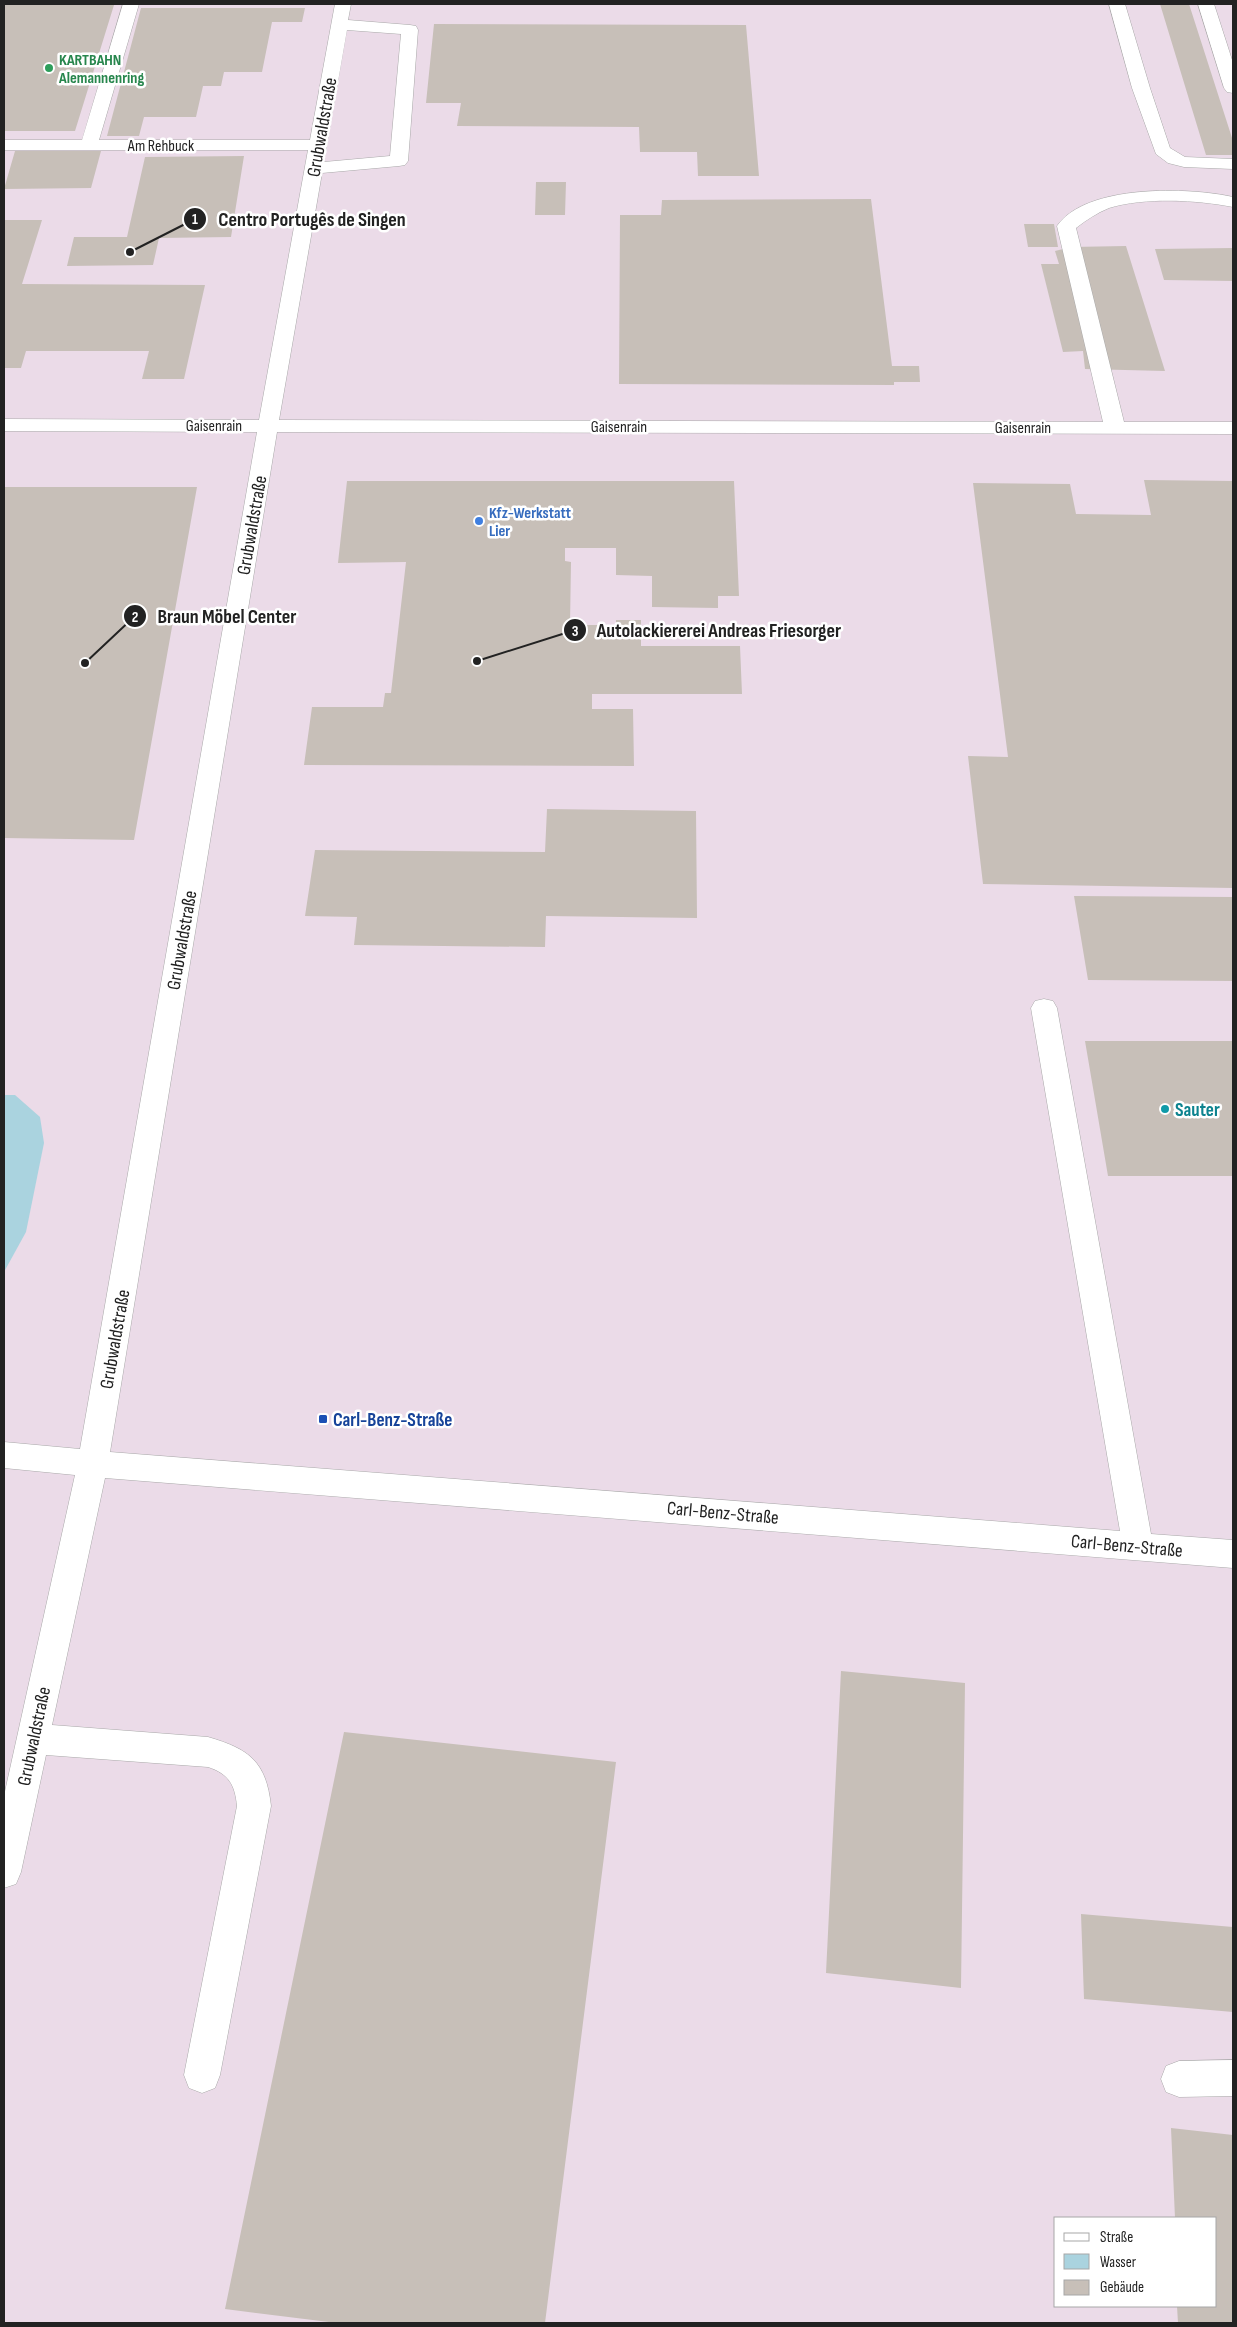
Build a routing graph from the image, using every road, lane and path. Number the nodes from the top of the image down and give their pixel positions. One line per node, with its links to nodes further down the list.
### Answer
1 (131, 4): 7 (street)
2 (1117, 4): 9 (street)
3 (1206, 4): 5 (street)
4 (342, 14): 8 (street, Grubwaldstraße); 8 (street, Am Rehbuck)
5 (1233, 88)
6 (4, 145): 7 (street, Am Rehbuck)
7 (89, 145): 8 (street, Am Rehbuck)
8 (316, 157): 12 (street, Grubwaldstraße)
9 (1233, 164)
10 (1233, 202): 13 (street)
11 (4, 425): 12 (street, Gaisenrain)
12 (268, 425): 13 (street, Gaisenrain); 17 (street, Grubwaldstraße)
13 (1115, 428): 14 (street, Gaisenrain)
14 (1233, 428)
15 (1044, 1008): 18 (street)
16 (4, 1455): 17 (street, Carl-Benz-Straße)
17 (93, 1463): 18 (street, Carl-Benz-Straße); 20 (street, Grubwaldstraße)
18 (1138, 1546): 19 (street, Carl-Benz-Straße)
19 (1233, 1554)
20 (33, 1739): 21 (street, Grubwaldstraße); 22 (street)
21 (4, 1872)
22 (202, 2075)
23 (1233, 2078): 24 (street)
24 (1179, 2079)

